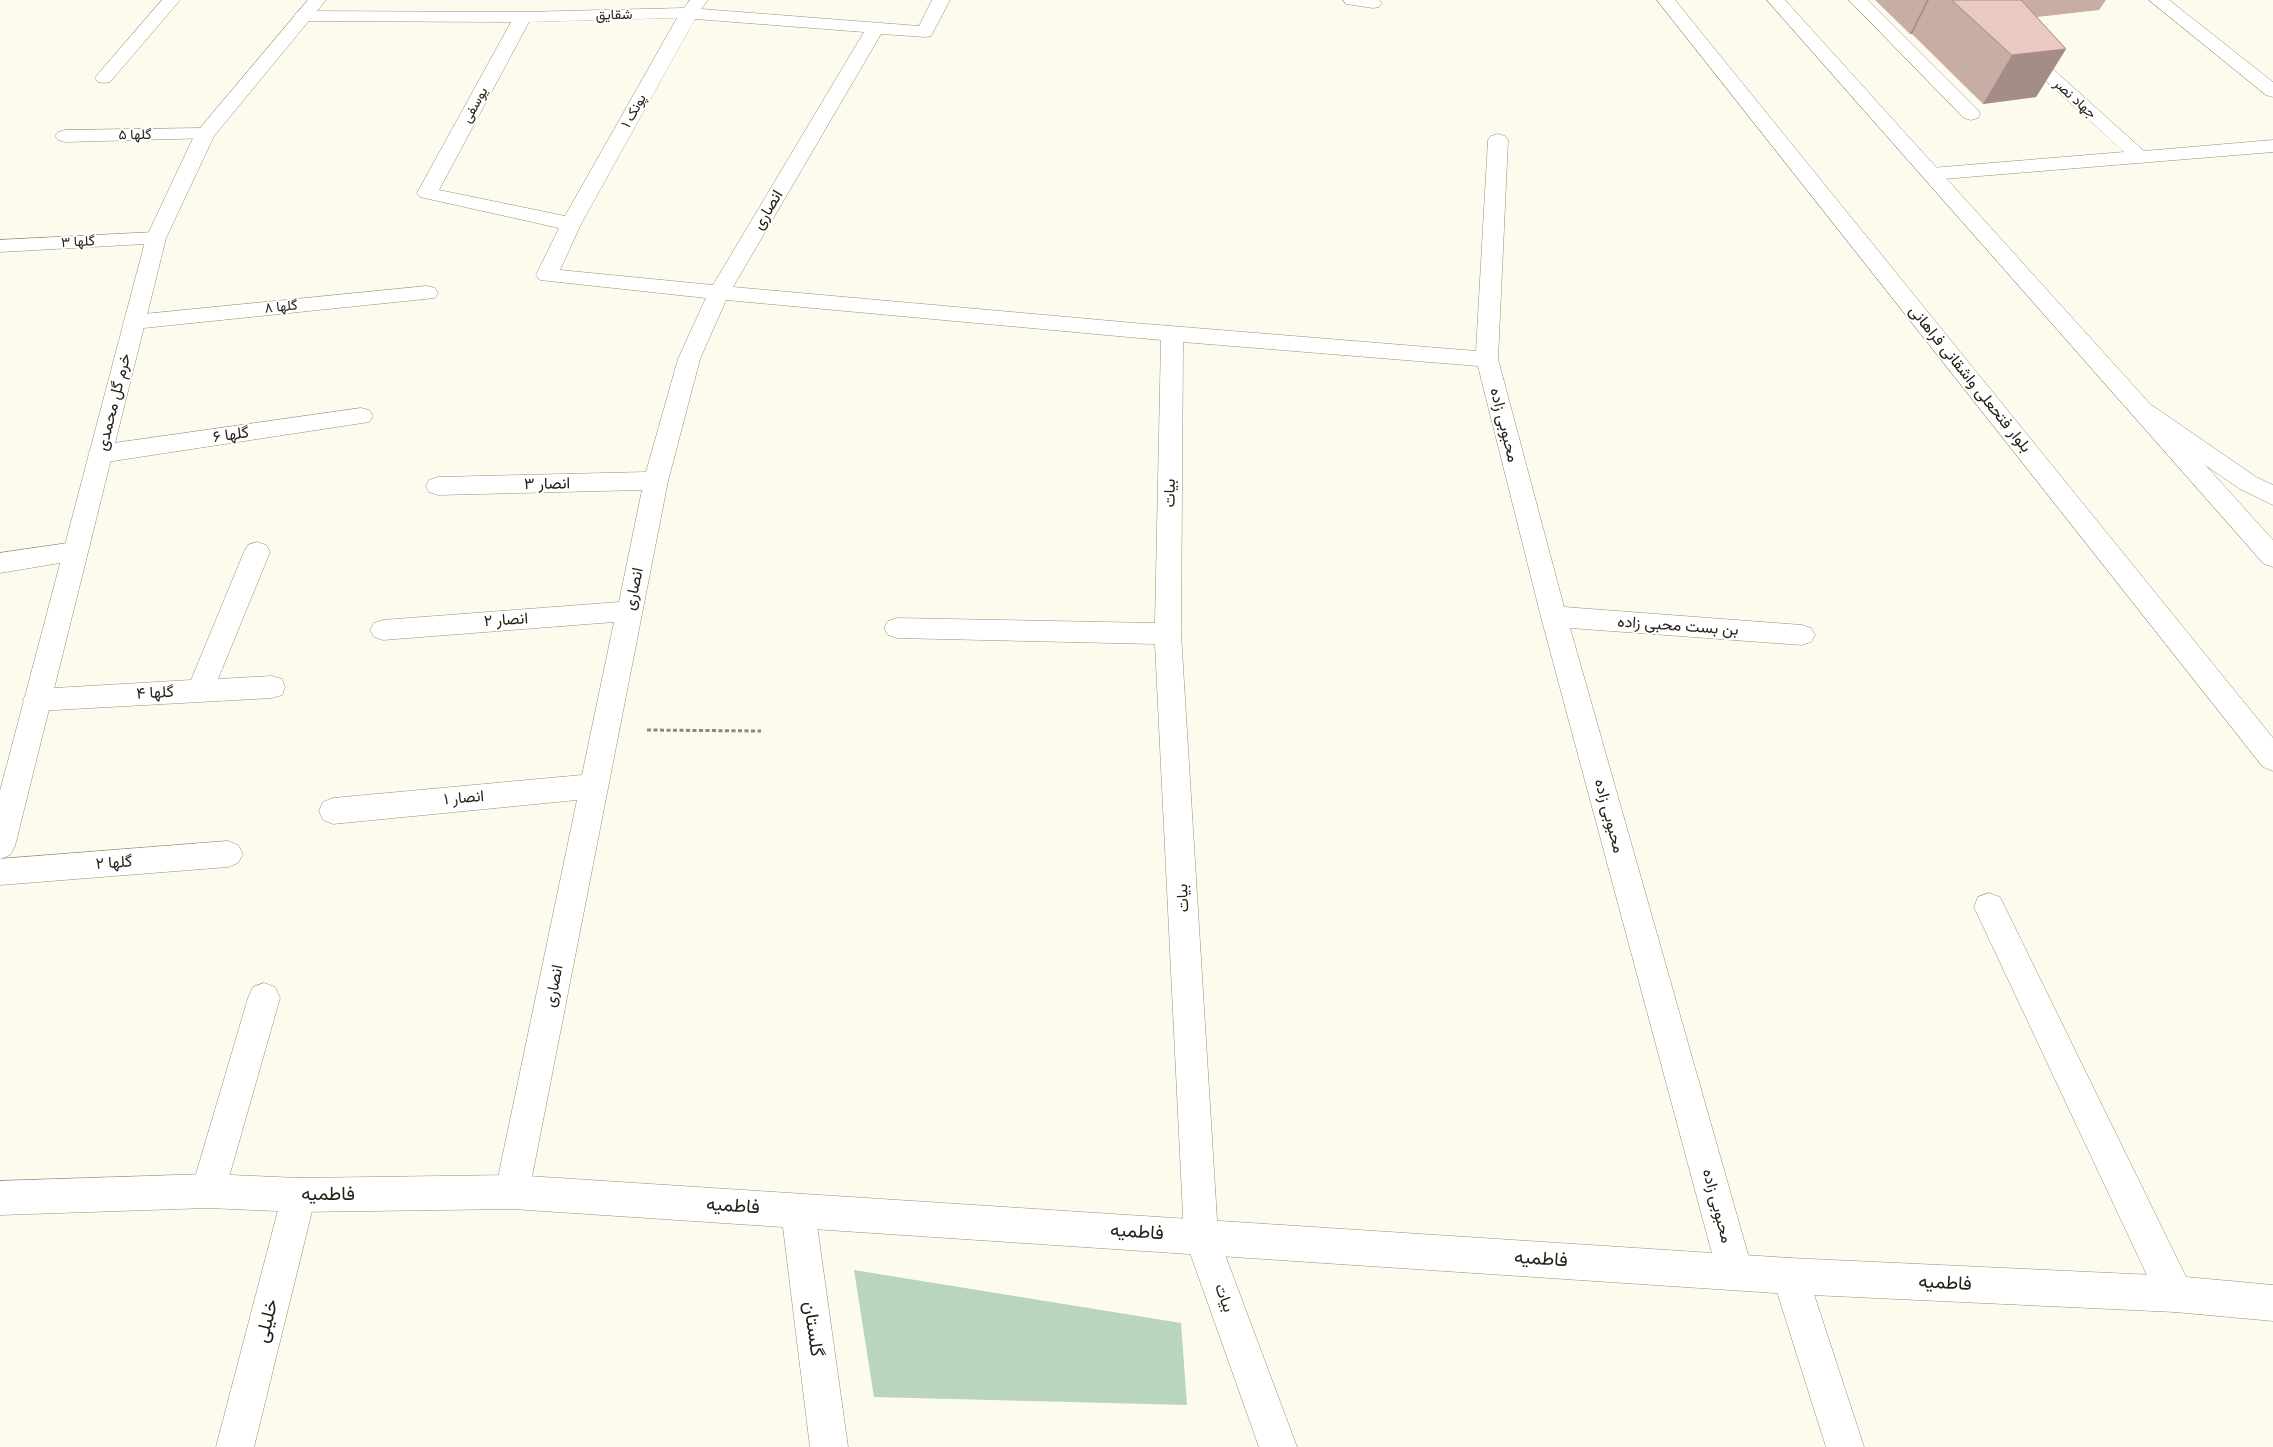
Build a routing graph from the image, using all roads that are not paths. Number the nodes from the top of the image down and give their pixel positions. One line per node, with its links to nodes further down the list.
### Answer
1 (170, 0): 16 (main road)
2 (508, 0): 13 (main road)
3 (941, 0): 15 (main road, شقایق)
4 (1352, 0): 10 (main road)
5 (1666, 0): 52 (main road, بلوار فتحعلی واشقانی فراهانی)
6 (1776, 0): 24 (main road)
7 (1858, 0): 18 (main road)
8 (1966, 0): 23 (main road, جهاد نصر)
9 (2158, 0): 17 (main road)
10 (1373, 3)
11 (694, 7): 14 (main road, شقایق); 15 (main road, شقایق); 25 (main road, پونک ۱)
12 (310, 8): 13 (main road, شقایق); 19 (main road, خرم گل محمدی)
13 (494, 17): 14 (main road, شقایق)
14 (524, 17): 25 (main road, یوسفی)
15 (875, 29): 29 (main road, انصاری)
16 (104, 78)
17 (2273, 91)
18 (1971, 114)
19 (205, 134): 20 (main road, گلها ۵); 26 (main road, خرم گل محمدی)
20 (65, 136)
21 (1498, 140): 32 (main road, محبوبی زاده)
22 (2273, 146): 23 (main road)
23 (2140, 157): 24 (main road)
24 (1931, 174): 33 (main road)
25 (571, 224): 29 (main road, پونک ۱)
26 (156, 238): 27 (main road, گلها ۳); 30 (main road, خرم گل محمدی)
27 (0, 246)
28 (427, 293): 30 (main road, گلها ۸)
29 (718, 293): 31 (main road); 36 (main road, انصاری)
30 (134, 322): 35 (main road, خرم گل محمدی)
31 (1172, 335): 32 (main road); 47 (main road, بیات)
32 (1487, 359): 44 (main road, محبوبی زاده)
33 (2145, 412): 38 (main road); 41 (main road)
34 (362, 416): 35 (main road, گلها ۶)
35 (100, 454): 39 (main road, خرم گل محمدی)
36 (656, 482): 37 (main road, انصار ۳); 43 (main road, انصاری)
37 (438, 486)
38 (2273, 496)
39 (75, 552): 42 (main road); 51 (main road, خرم گل محمدی)
40 (258, 552): 50 (main road)
41 (2273, 557)
42 (0, 562)
43 (630, 611): 46 (main road, انصار ۲); 56 (main road, انصاری)
44 (1554, 617): 48 (main road, بن بست محبی زاده); 69 (main road, محبوبی زاده)
45 (897, 628): 47 (main road)
46 (383, 630)
47 (1168, 634): 68 (main road, بیات)
48 (1802, 635)
49 (272, 686): 50 (main road, گلها ۴)
50 (200, 691): 51 (main road, گلها ۴)
51 (37, 700): 55 (main road, خرم گل محمدی)
52 (2246, 724): 53 (main road); 54 (main road, بلوار فتحعلی واشقانی فراهانی)
53 (2273, 732)
54 (2273, 759)
55 (8, 780): 58 (main road, خرم گل محمدی)
56 (594, 786): 57 (main road, انصار ۱); 64 (main road, انصاری)
57 (333, 810)
58 (0, 846)
59 (228, 854): 60 (main road, گلها ۲)
60 (0, 872)
61 (1990, 907): 71 (main road)
62 (264, 998): 63 (main road)
63 (208, 1191): 65 (main road, فاطمیه); 66 (main road, فاطمیه)
64 (512, 1192): 65 (main road, فاطمیه); 67 (main road, فاطمیه)
65 (299, 1195): 73 (main road, خلیلی)
66 (0, 1198)
67 (798, 1211): 68 (main road, فاطمیه); 74 (main road, گلستان)
68 (1201, 1236): 69 (main road, فاطمیه); 75 (main road, بیات)
69 (1735, 1272): 70 (main road, فاطمیه)
70 (1790, 1276): 71 (main road, فاطمیه); 76 (main road)
71 (2175, 1294): 72 (main road, فاطمیه)
72 (2273, 1303)
73 (235, 1447)
74 (829, 1447)
75 (1278, 1447)
76 (1845, 1447)

